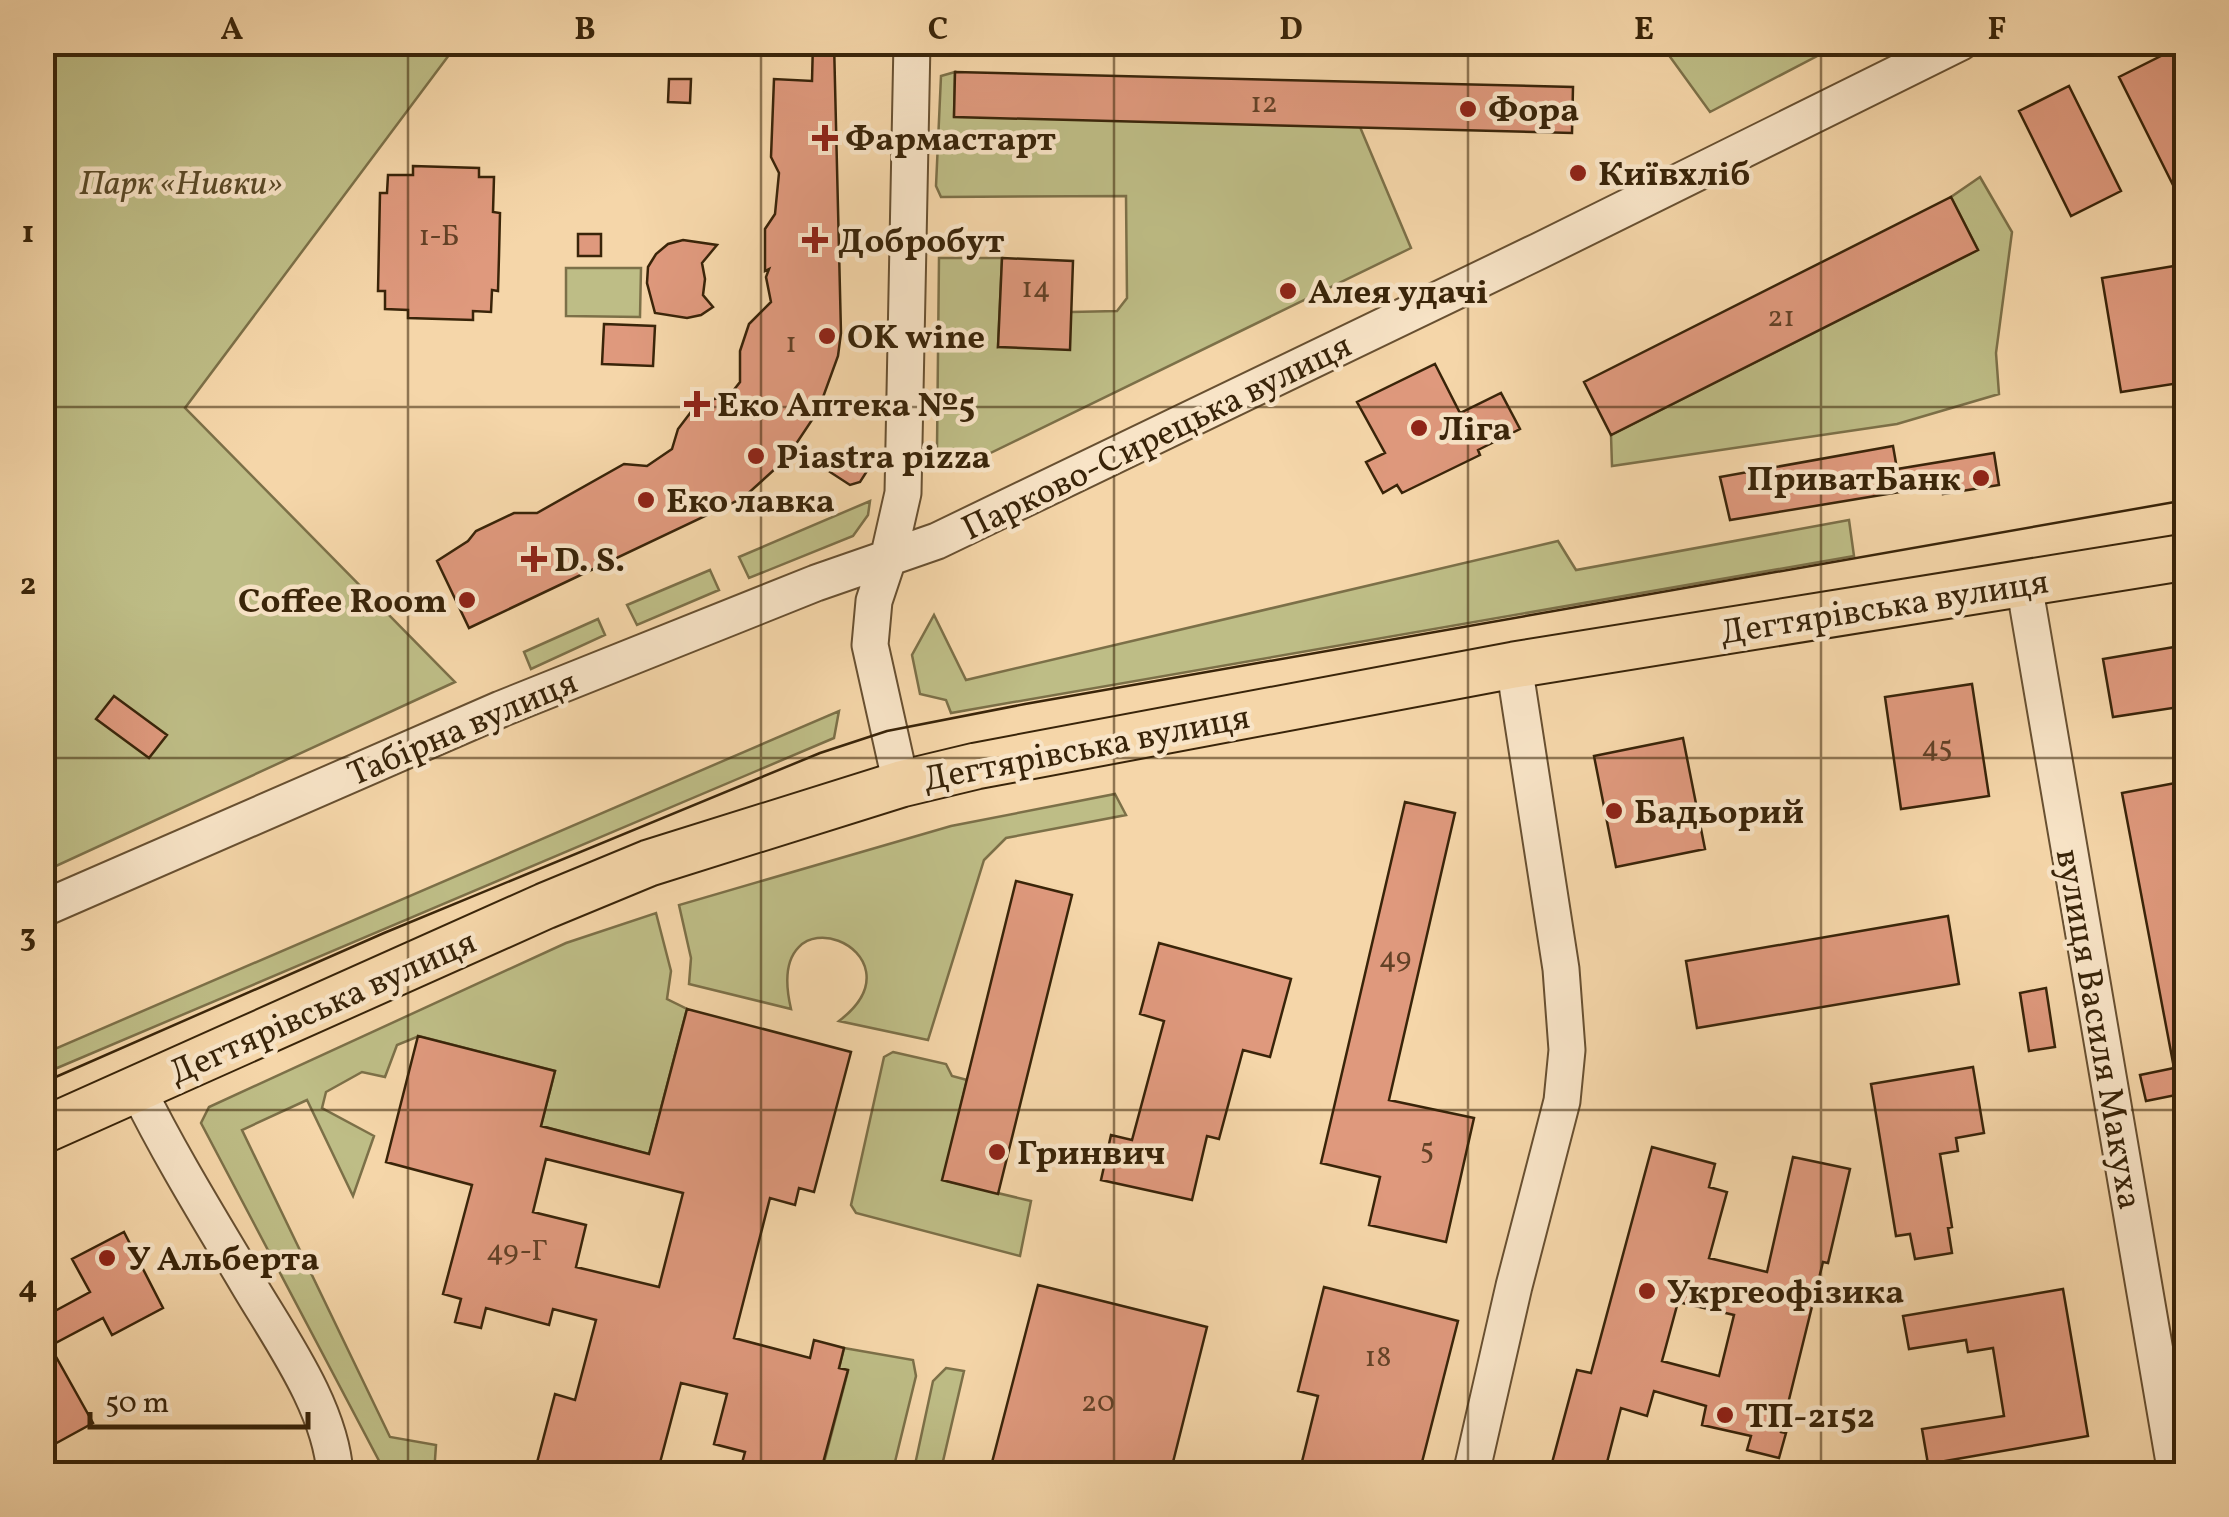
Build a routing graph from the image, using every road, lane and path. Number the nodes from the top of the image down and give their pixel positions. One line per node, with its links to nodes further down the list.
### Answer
1 (912, 42): 4 (street)
2 (1961, 42): 4 (street, Парково-Сирецька вулиця)
3 (2186, 557): 5 (main road, Дегтярівська вулиця)
4 (888, 559): 7 (street); 8 (street, Табірна вулиця)
5 (2024, 584): 6 (main road, Дегтярівська вулиця); 13 (street, вулиця Василя Макуха)
6 (1514, 665): 7 (main road, Дегтярівська вулиця); 12 (street)
7 (901, 784): 9 (main road, Дегтярівська вулиця)
8 (42, 910)
9 (136, 1088): 10 (main road, Дегтярівська вулиця); 11 (street)
10 (42, 1131)
11 (335, 1474)
12 (1472, 1474)
13 (2176, 1474)

